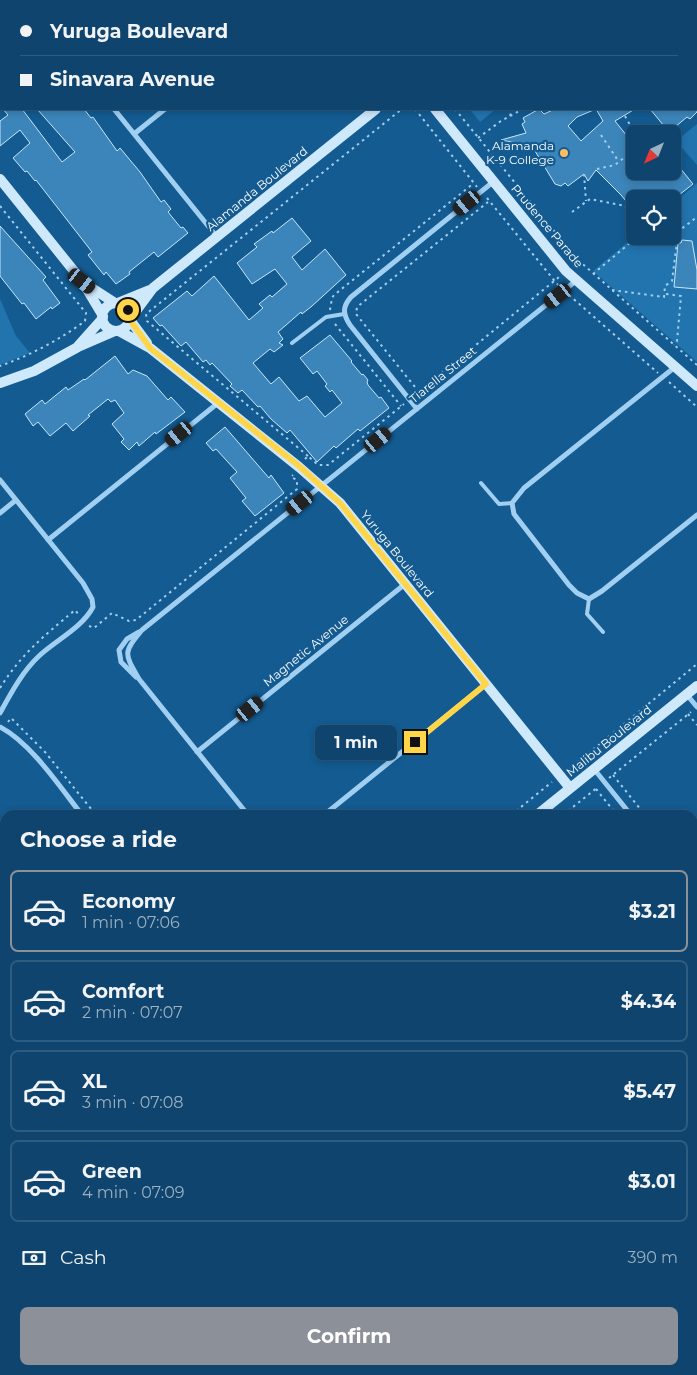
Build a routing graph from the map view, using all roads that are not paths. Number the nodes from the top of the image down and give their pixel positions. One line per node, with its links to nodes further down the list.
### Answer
1 (115, 110): 5 (street)
2 (164, 110): 5 (street)
3 (375, 110): 8 (street, Alamanda Boulevard)
4 (436, 110): 7 (street, Prudence Parade)
5 (134, 134): 8 (street)
6 (0, 179): 10 (street)
7 (494, 182): 9 (street, Prudence Parade); 13 (street)
8 (217, 237): 11 (street, Alamanda Boulevard)
9 (577, 280): 20 (street, Prudence Parade); 24 (street, Tiarella Street)
10 (82, 281): 12 (street); 14 (street)
11 (153, 288): 12 (street, Alamanda Boulevard); 15 (street, Alamanda Boulevard)
12 (116, 303): 14 (street); 15 (street)
13 (344, 314): 17 (lane); 24 (street)
14 (103, 317): 16 (street); 18 (street)
15 (130, 320): 16 (street); 19 (street, Yuruga Boulevard)
16 (117, 331): 18 (street); 19 (street, Yuruga Boulevard)
17 (292, 343)
18 (78, 347): 21 (street)
19 (150, 348): 23 (street, Yuruga Boulevard)
20 (675, 367): 22 (street, Prudence Parade); 29 (street)
21 (0, 383)
22 (697, 386)
23 (219, 403): 27 (street, Yuruga Boulevard); 32 (street)
24 (418, 408): 27 (street, Tiarella Street)
25 (0, 480): 28 (street)
26 (481, 483): 29 (lane)
27 (322, 485): 33 (street, Yuruga Boulevard); 35 (street, Tiarella Street)
28 (16, 500): 30 (street); 32 (street)
29 (512, 503): 34 (street)
30 (0, 514)
31 (697, 515): 34 (street)
32 (48, 540): 42 (street)
33 (405, 584): 38 (street, Yuruga Boulevard); 44 (street, Magnetic Avenue)
34 (589, 599): 36 (lane)
35 (142, 630): 37 (street); 37 (street)
36 (603, 632)
37 (139, 679): 44 (street)
38 (486, 684): 46 (street, Yuruga Boulevard); 49 (street)
39 (697, 686): 40 (street, Malibu Boulevard)
40 (687, 694): 41 (street); 45 (street, Malibu Boulevard)
41 (697, 707)
42 (0, 713)
43 (0, 727): 47 (street)
44 (197, 752): 48 (street)
45 (594, 769): 46 (street, Malibu Boulevard); 51 (street)
46 (570, 788): 50 (street, Malibu Boulevard)
47 (78, 810)
48 (243, 810)
49 (330, 810)
50 (543, 810)
51 (627, 810)

